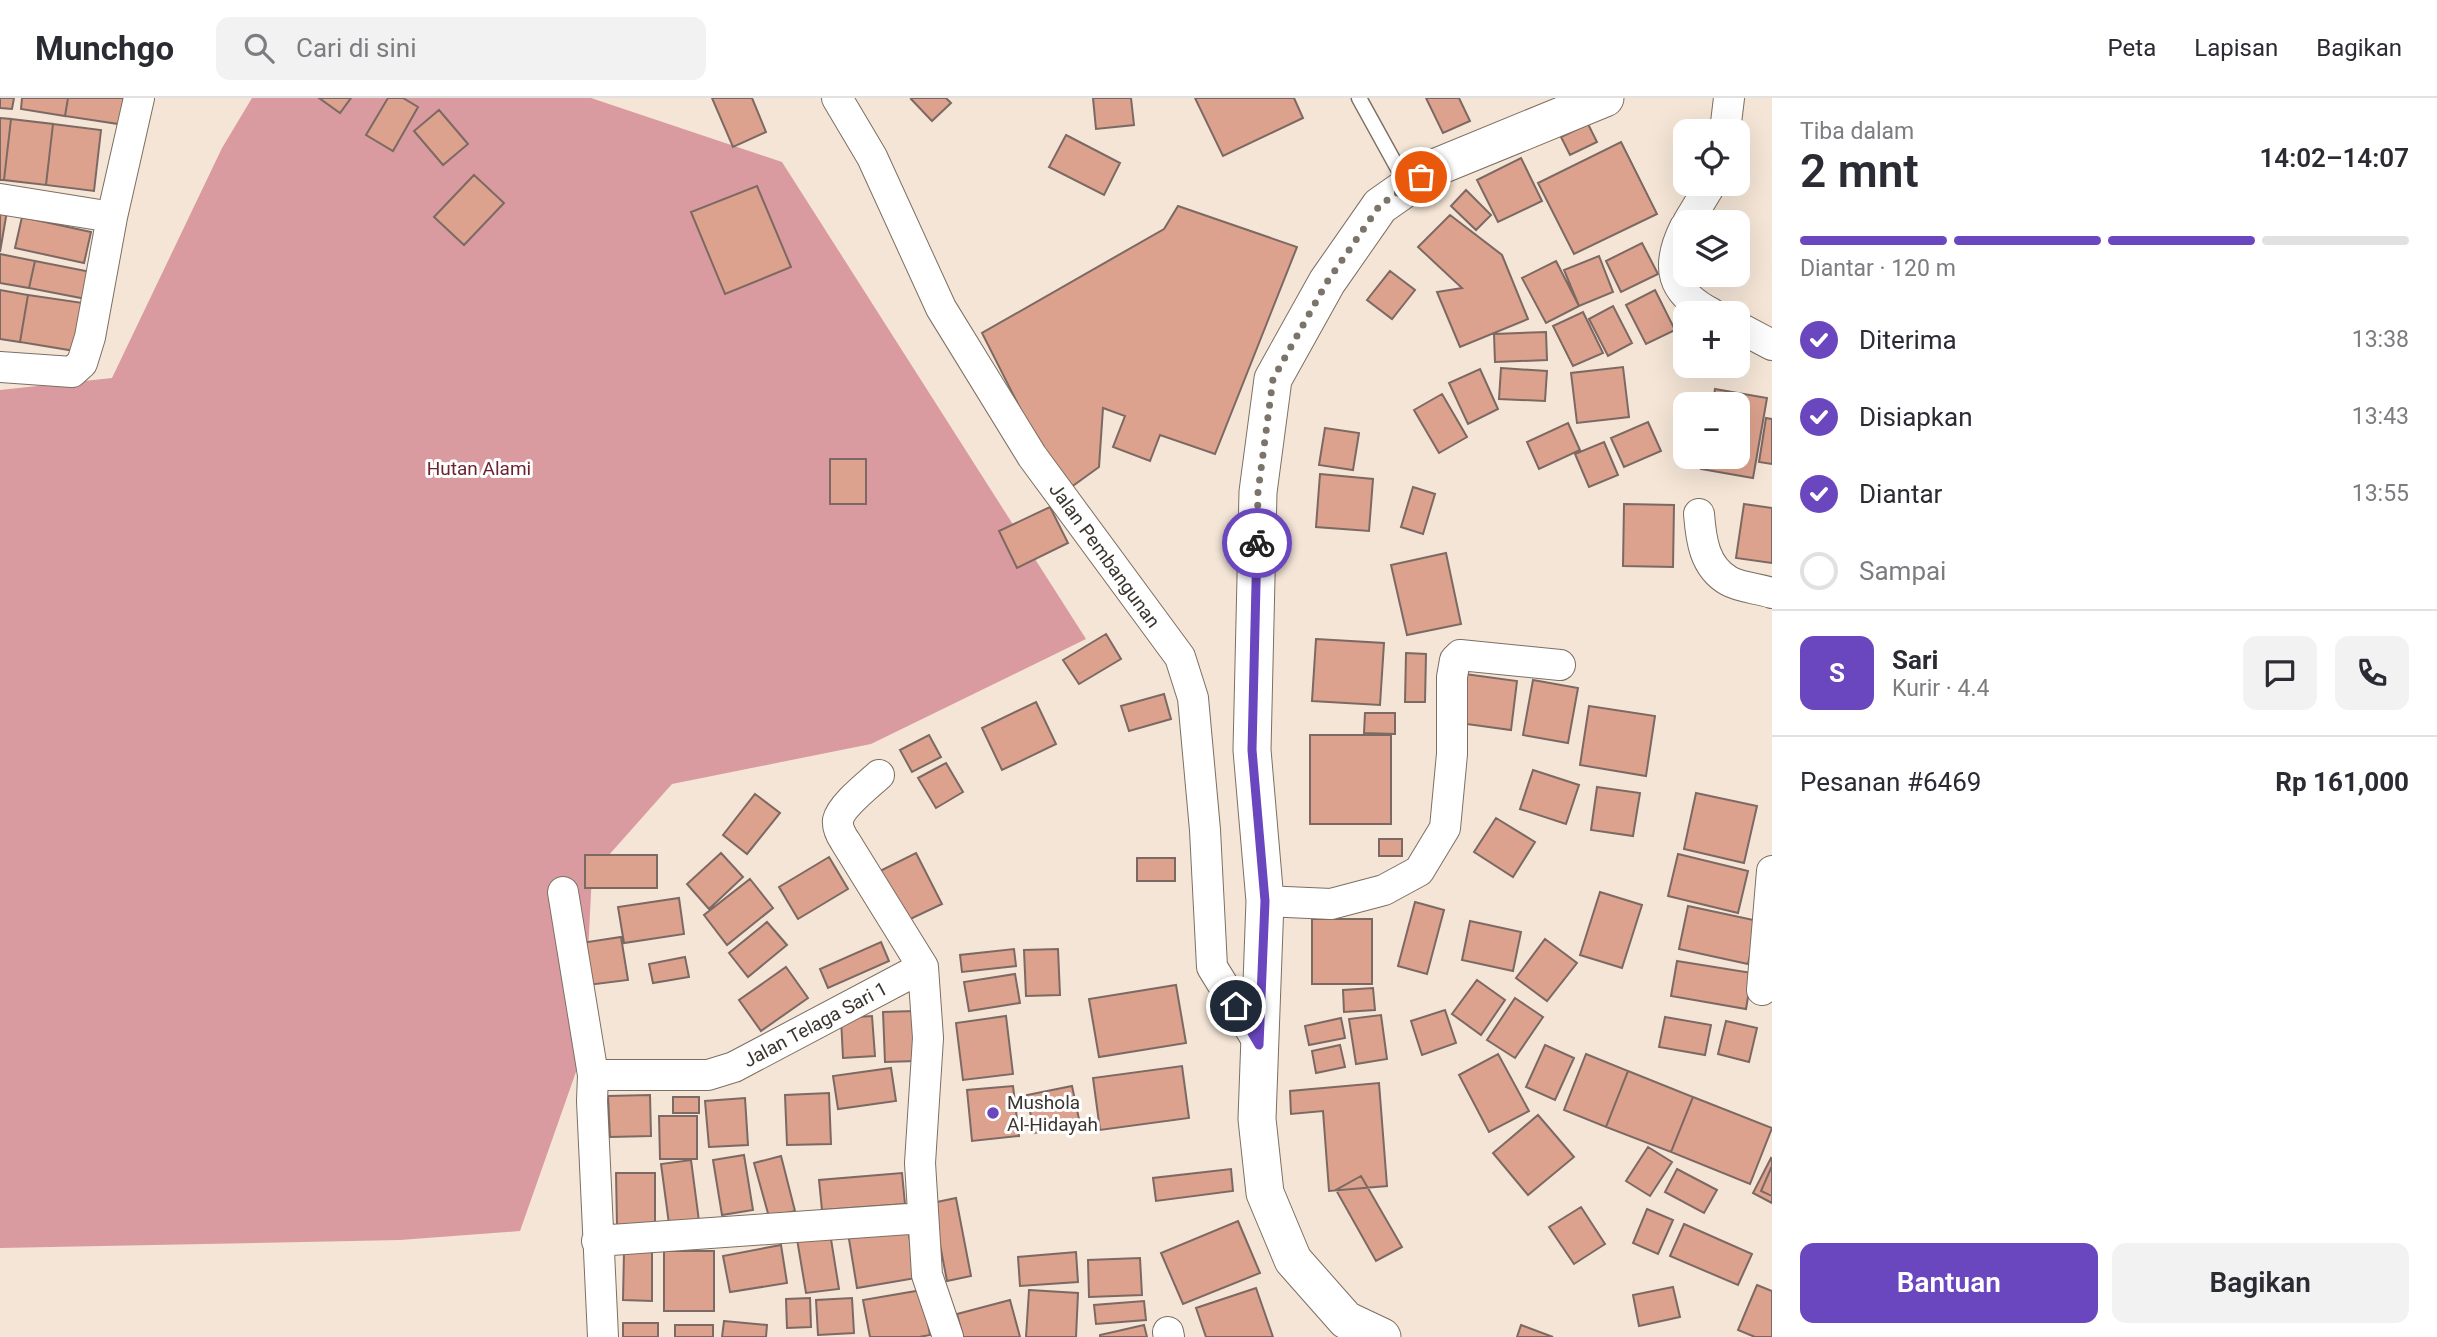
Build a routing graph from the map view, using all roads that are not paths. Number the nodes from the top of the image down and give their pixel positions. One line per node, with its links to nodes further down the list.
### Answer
1 (139, 98): 9 (street)
2 (837, 98): 24 (street, Jalan Pembangunan)
3 (1359, 98): 7 (lane)
4 (1605, 98): 7 (street)
5 (1729, 98): 6 (street)
6 (1726, 119)
7 (1408, 187): 21 (street)
8 (0, 199): 9 (street)
9 (112, 217): 14 (street)
10 (1680, 287): 11 (street)
11 (1690, 301)
12 (1750, 333): 13 (street)
13 (1772, 345)
14 (0, 367)
15 (1699, 513): 16 (street)
16 (1772, 593)
17 (1560, 665): 21 (street)
18 (879, 775): 22 (street)
19 (1772, 871): 23 (street)
20 (563, 892): 25 (street)
21 (1265, 901): 24 (street)
22 (923, 967): 25 (street, Jalan Telaga Sari 1); 26 (street)
23 (1762, 990)
24 (1259, 1045): 30 (street)
25 (593, 1075): 27 (street)
26 (923, 1218): 27 (street); 29 (street)
27 (597, 1241): 28 (street)
28 (603, 1337)
29 (948, 1337)
30 (1382, 1337)

